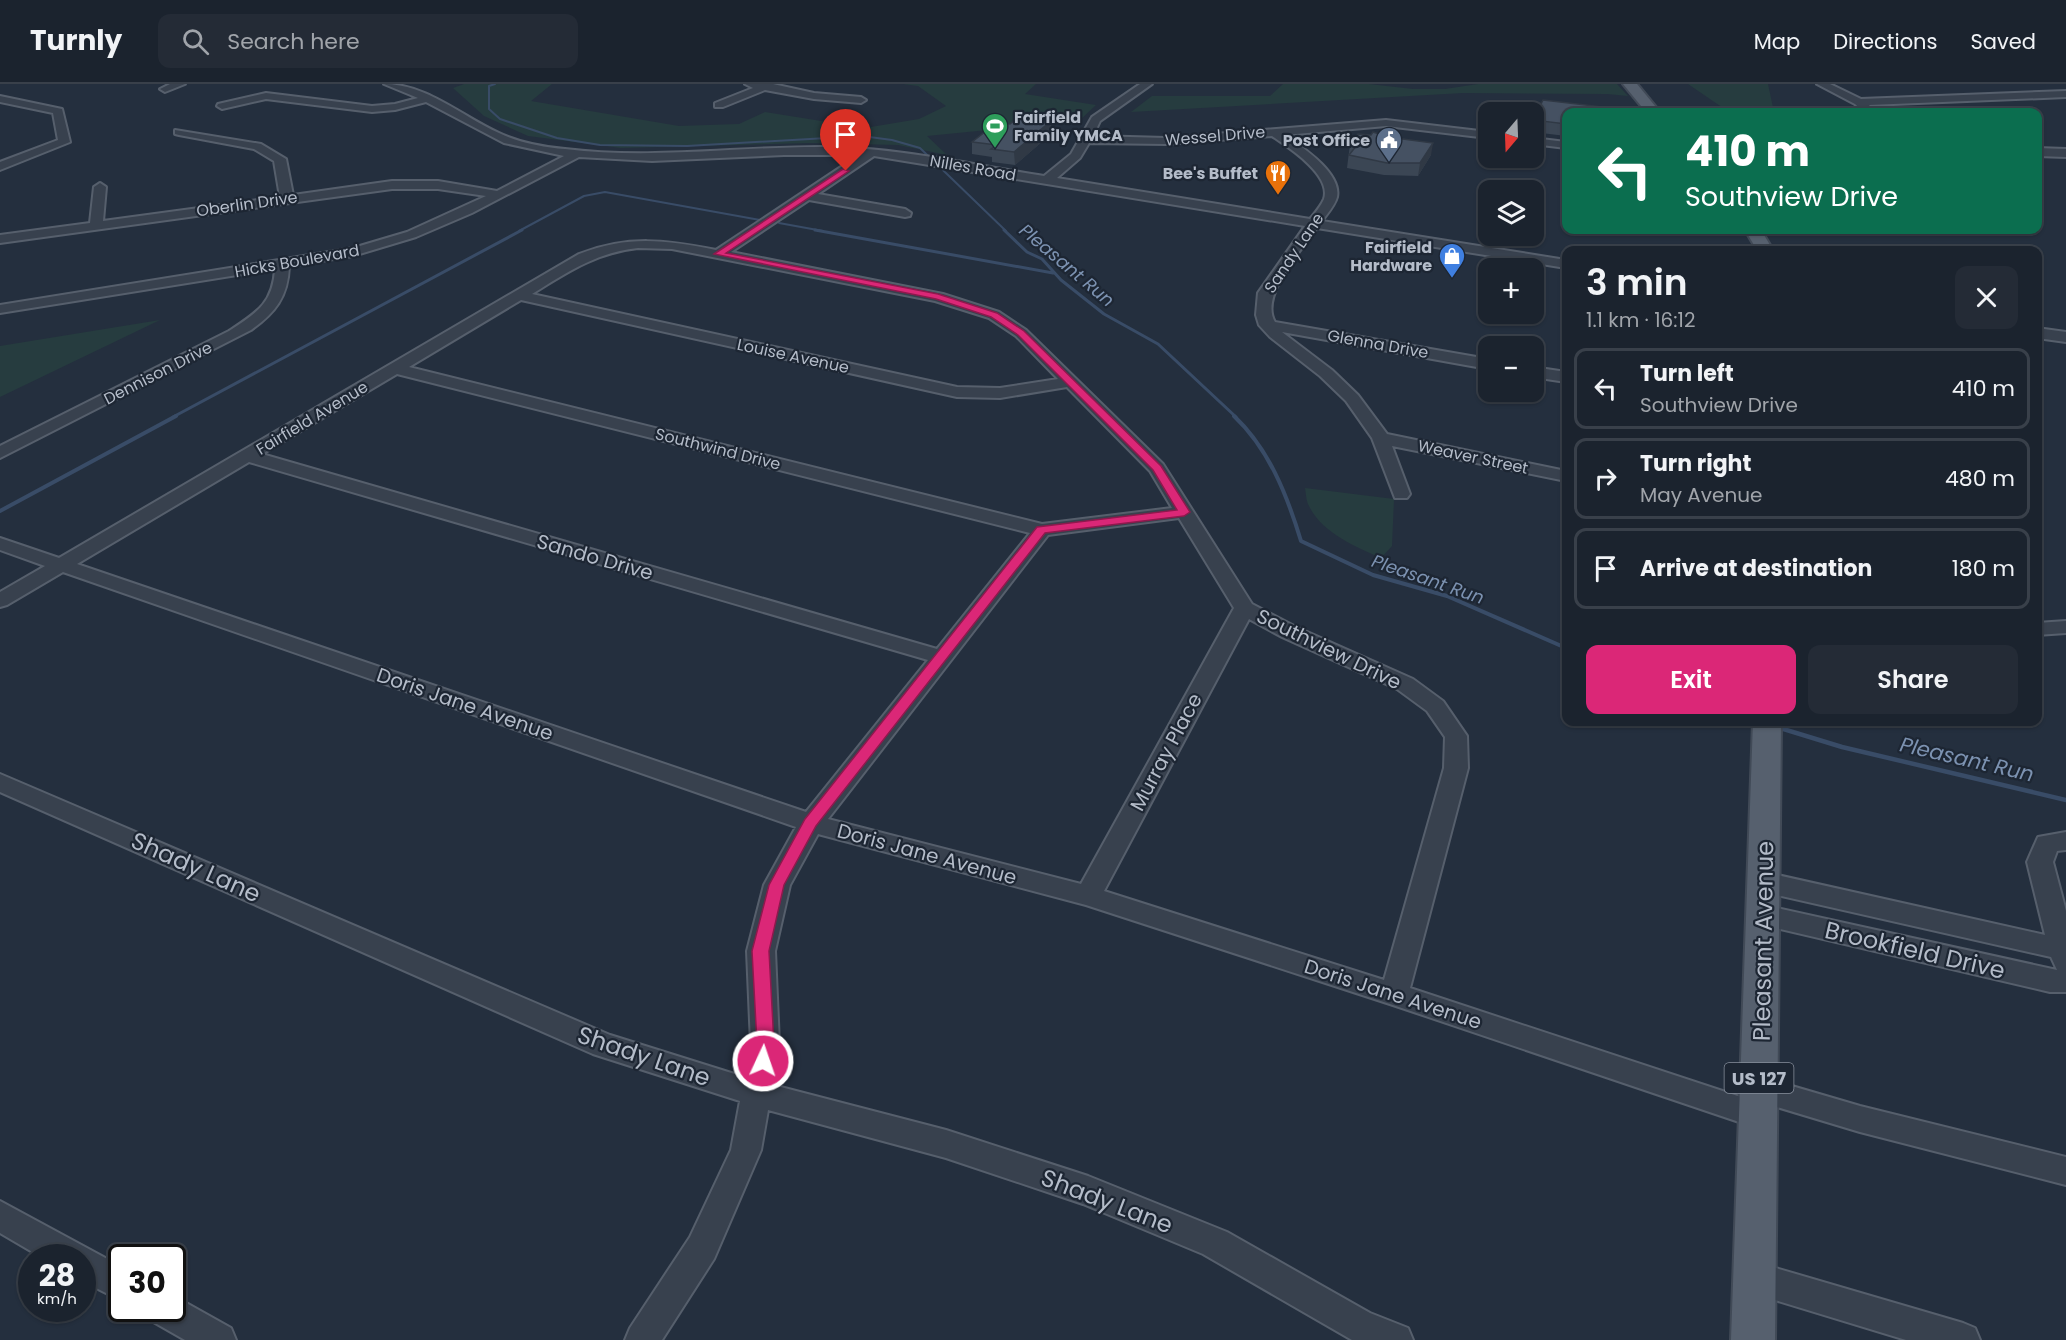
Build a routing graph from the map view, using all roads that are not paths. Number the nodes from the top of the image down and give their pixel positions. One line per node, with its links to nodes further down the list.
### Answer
1 (180, 84): 11 (street)
2 (388, 84): 10 (street, Nilles Road)
3 (416, 84): 10 (street)
4 (750, 84): 9 (street)
5 (1147, 84): 31 (street)
6 (1630, 84): 25 (main road)
7 (1822, 84): 21 (street)
8 (2008, 84): 14 (street)
9 (767, 85): 20 (street); 23 (street)
10 (404, 88): 16 (street, Nilles Road)
11 (165, 89)
12 (1915, 89): 19 (street)
13 (2066, 94): 15 (street)
14 (2032, 95): 15 (street); 17 (street)
15 (2048, 95): 22 (street)
16 (428, 98): 24 (street); 35 (street, Nilles Road)
17 (1965, 98): 19 (street); 27 (street)
18 (0, 99): 38 (street)
19 (1935, 99): 21 (street)
20 (861, 100)
21 (1859, 102): 26 (street)
22 (2066, 102)
23 (719, 105)
24 (222, 106)
25 (1650, 108)
26 (1865, 108)
27 (1984, 108)
28 (179, 132): 43 (street)
29 (1274, 132): 30 (street, Wessel Drive); 31 (street, Wessel Drive); 45 (street, Sandy Lane)
30 (1478, 134)
31 (1086, 139): 39 (street)
32 (1544, 142): 33 (street)
33 (1562, 145)
34 (872, 152): 35 (street, Nilles Road); 39 (street, Nilles Road); 42 (street)
35 (576, 154): 41 (street, Hicks Boulevard)
36 (2042, 154): 37 (street)
37 (2066, 154)
38 (1, 165)
39 (1046, 181): 45 (street, Nilles Road)
40 (100, 187): 46 (street)
41 (495, 194): 43 (street, Oberlin Drive); 51 (street, Hicks Boulevard)
42 (808, 196): 44 (street); 49 (street)
43 (287, 198): 46 (street, Oberlin Drive)
44 (905, 213)
45 (1314, 223): 50 (street, Nilles Road); 54 (street, Sandy Lane)
46 (96, 225): 47 (street, Oberlin Drive)
47 (0, 239)
48 (628, 244): 49 (street, Southview Drive); 52 (street, Fairfield Avenue)
49 (718, 254): 61 (street, Southview Drive)
50 (1562, 263)
51 (282, 264): 53 (street, Hicks Boulevard); 63 (street, Dennison Drive)
52 (518, 295): 58 (street, Fairfield Avenue); 61 (street, Louise Avenue)
53 (0, 309)
54 (1268, 325): 57 (street, Glenna Drive); 62 (street)
55 (2042, 334): 56 (street)
56 (2066, 337)
57 (1478, 362)
58 (394, 368): 64 (street, Fairfield Avenue); 68 (street, Southwind Drive)
59 (1544, 374): 60 (street)
60 (1562, 376)
61 (1069, 382): 67 (street, Southview Drive)
62 (1381, 438): 65 (street, Weaver Street); 66 (street)
63 (0, 453)
64 (249, 456): 70 (street, Fairfield Avenue); 77 (street, Sando Drive)
65 (1562, 475)
66 (1401, 494)
67 (1184, 512): 68 (street); 72 (street, Southview Drive)
68 (1041, 530): 77 (street)
69 (0, 544): 70 (street, Doris Jane Avenue)
70 (60, 564): 71 (street, Fairfield Avenue); 80 (street, Doris Jane Avenue)
71 (0, 601)
72 (1244, 608): 82 (street, Murray Place); 86 (street, Southview Drive)
73 (2066, 627): 74 (street)
74 (2042, 629)
75 (2042, 638): 76 (street)
76 (2066, 638)
77 (941, 657): 80 (street)
78 (1767, 726): 83 (main road, Pleasant Avenue / US 127)
79 (0, 782): 87 (street, Shady Lane)
80 (811, 823): 82 (street, Doris Jane Avenue); 87 (street)
81 (2066, 841): 84 (street, Brookfield Drive)
82 (1088, 896): 86 (street, Doris Jane Avenue)
83 (1764, 899): 84 (street, Brookfield Drive); 85 (street, Brookfield Drive); 88 (main road, Pleasant Avenue / US 127)
84 (2064, 956)
85 (2066, 981)
86 (1394, 994): 88 (street, Doris Jane Avenue)
87 (758, 1094): 95 (street); 96 (street, Shady Lane)
88 (1758, 1102): 89 (street, Doris Jane Avenue); 92 (main road, Pleasant Avenue / US 127)
89 (2066, 1171)
90 (0, 1216): 91 (street)
91 (49, 1244)
92 (1755, 1278): 97 (main road, Pleasant Avenue / US 127); 98 (street)
93 (186, 1321): 94 (street)
94 (219, 1340)
95 (642, 1340)
96 (1396, 1340)
97 (1753, 1340)
98 (1963, 1340)

